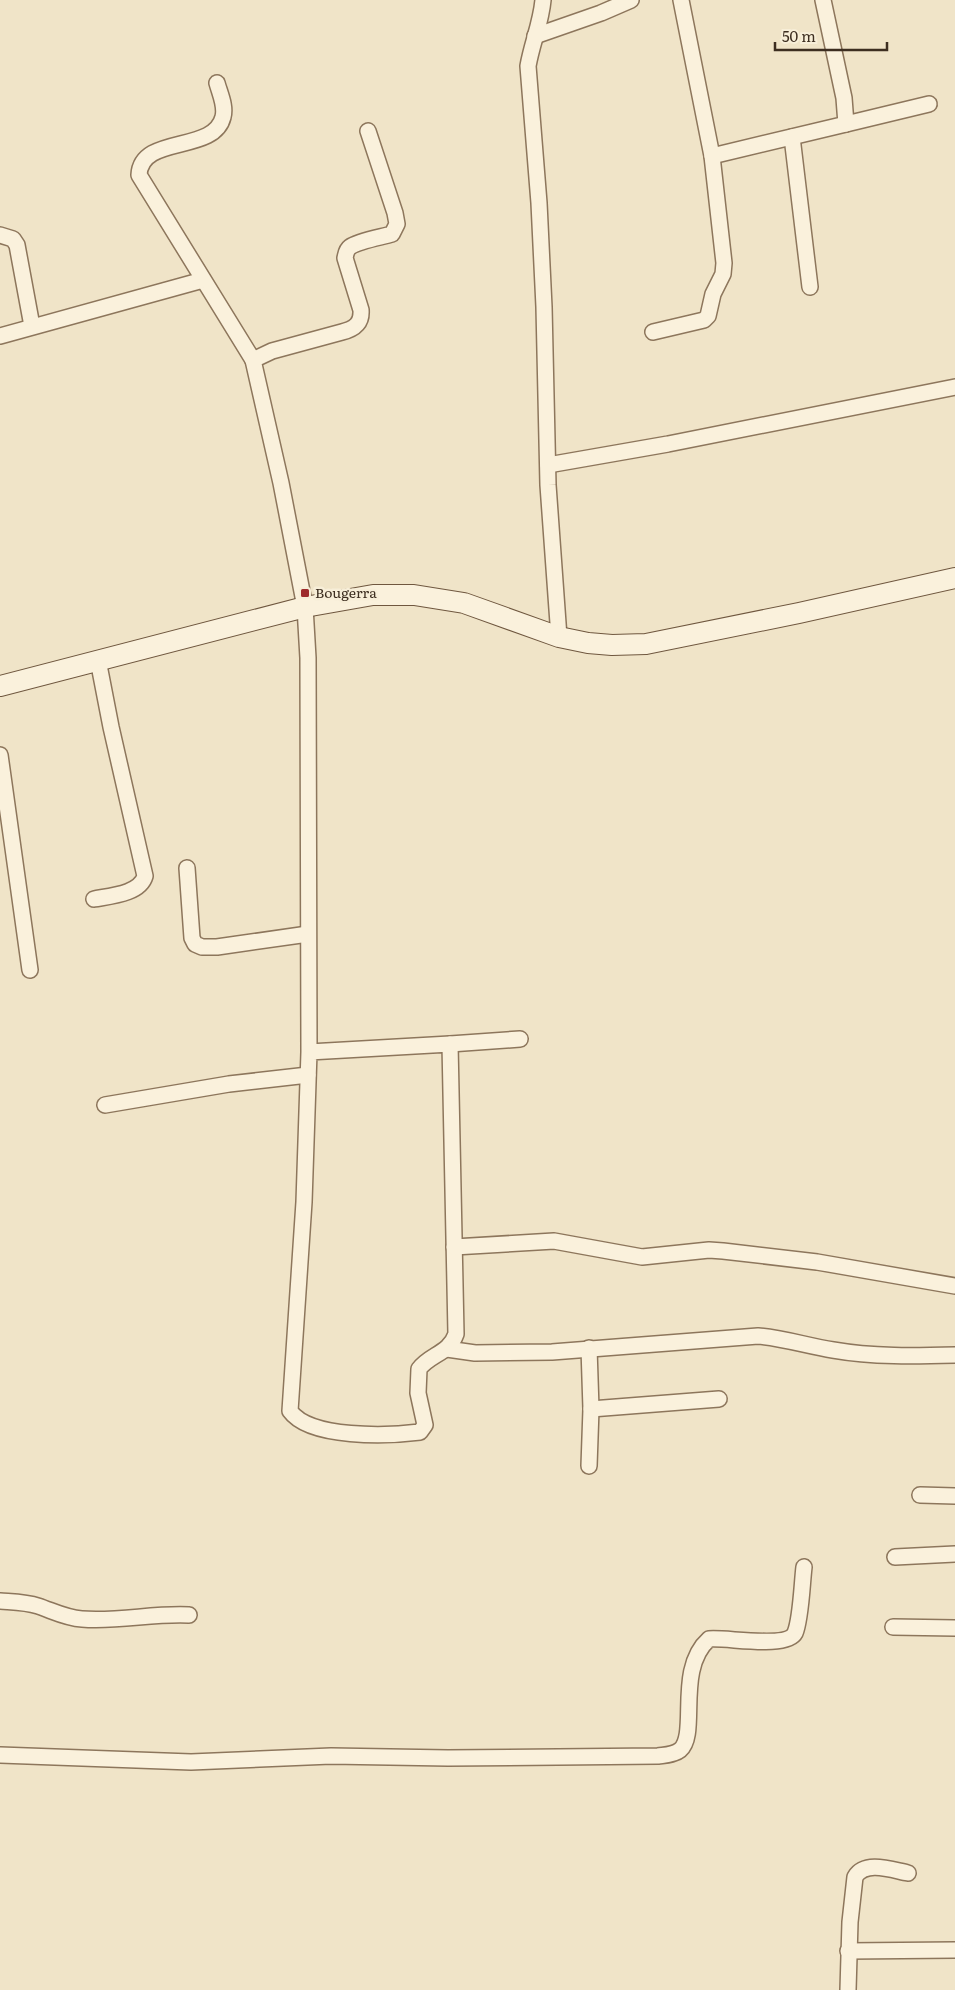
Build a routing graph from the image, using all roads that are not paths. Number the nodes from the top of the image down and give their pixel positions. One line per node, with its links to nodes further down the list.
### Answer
1 (543, 0): 5 (street)
2 (631, 0): 5 (street)
3 (681, 0): 11 (street)
4 (823, 0): 8 (street)
5 (535, 36): 20 (street)
6 (217, 83): 13 (street)
7 (929, 104): 8 (street)
8 (846, 124): 10 (street)
9 (368, 131): 18 (street)
10 (792, 136): 11 (street); 14 (street)
11 (712, 156): 16 (street)
12 (0, 235): 15 (street)
13 (203, 280): 15 (street); 18 (street)
14 (810, 287)
15 (32, 326): 17 (street)
16 (653, 332)
17 (0, 336)
18 (253, 360): 22 (street)
19 (955, 387): 20 (street)
20 (548, 465): 23 (street)
21 (955, 578): 23 (main road)
22 (305, 607): 23 (main road); 24 (main road); 29 (street)
23 (559, 637)
24 (98, 660): 25 (main road); 28 (street)
25 (0, 686)
26 (0, 754): 30 (street)
27 (187, 868): 29 (street)
28 (94, 900)
29 (308, 934): 33 (street)
30 (30, 970)
31 (520, 1039): 32 (street)
32 (450, 1044): 33 (street); 36 (street)
33 (308, 1052): 34 (street)
34 (308, 1076): 35 (street); 39 (street)
35 (105, 1105)
36 (454, 1247): 37 (street); 39 (street)
37 (955, 1286)
38 (589, 1348): 39 (street); 40 (street); 42 (street)
39 (447, 1350)
40 (955, 1356)
41 (719, 1400): 42 (street)
42 (591, 1409): 43 (street)
43 (589, 1466)
44 (920, 1495): 45 (street)
45 (955, 1496)
46 (955, 1554): 47 (street)
47 (895, 1557)
48 (804, 1567): 53 (street)
49 (0, 1601): 50 (street)
50 (189, 1615)
51 (893, 1627): 52 (street)
52 (955, 1628)
53 (0, 1754)
54 (908, 1873): 56 (street)
55 (955, 1950): 56 (street)
56 (848, 1951): 57 (street)
57 (848, 1990)

